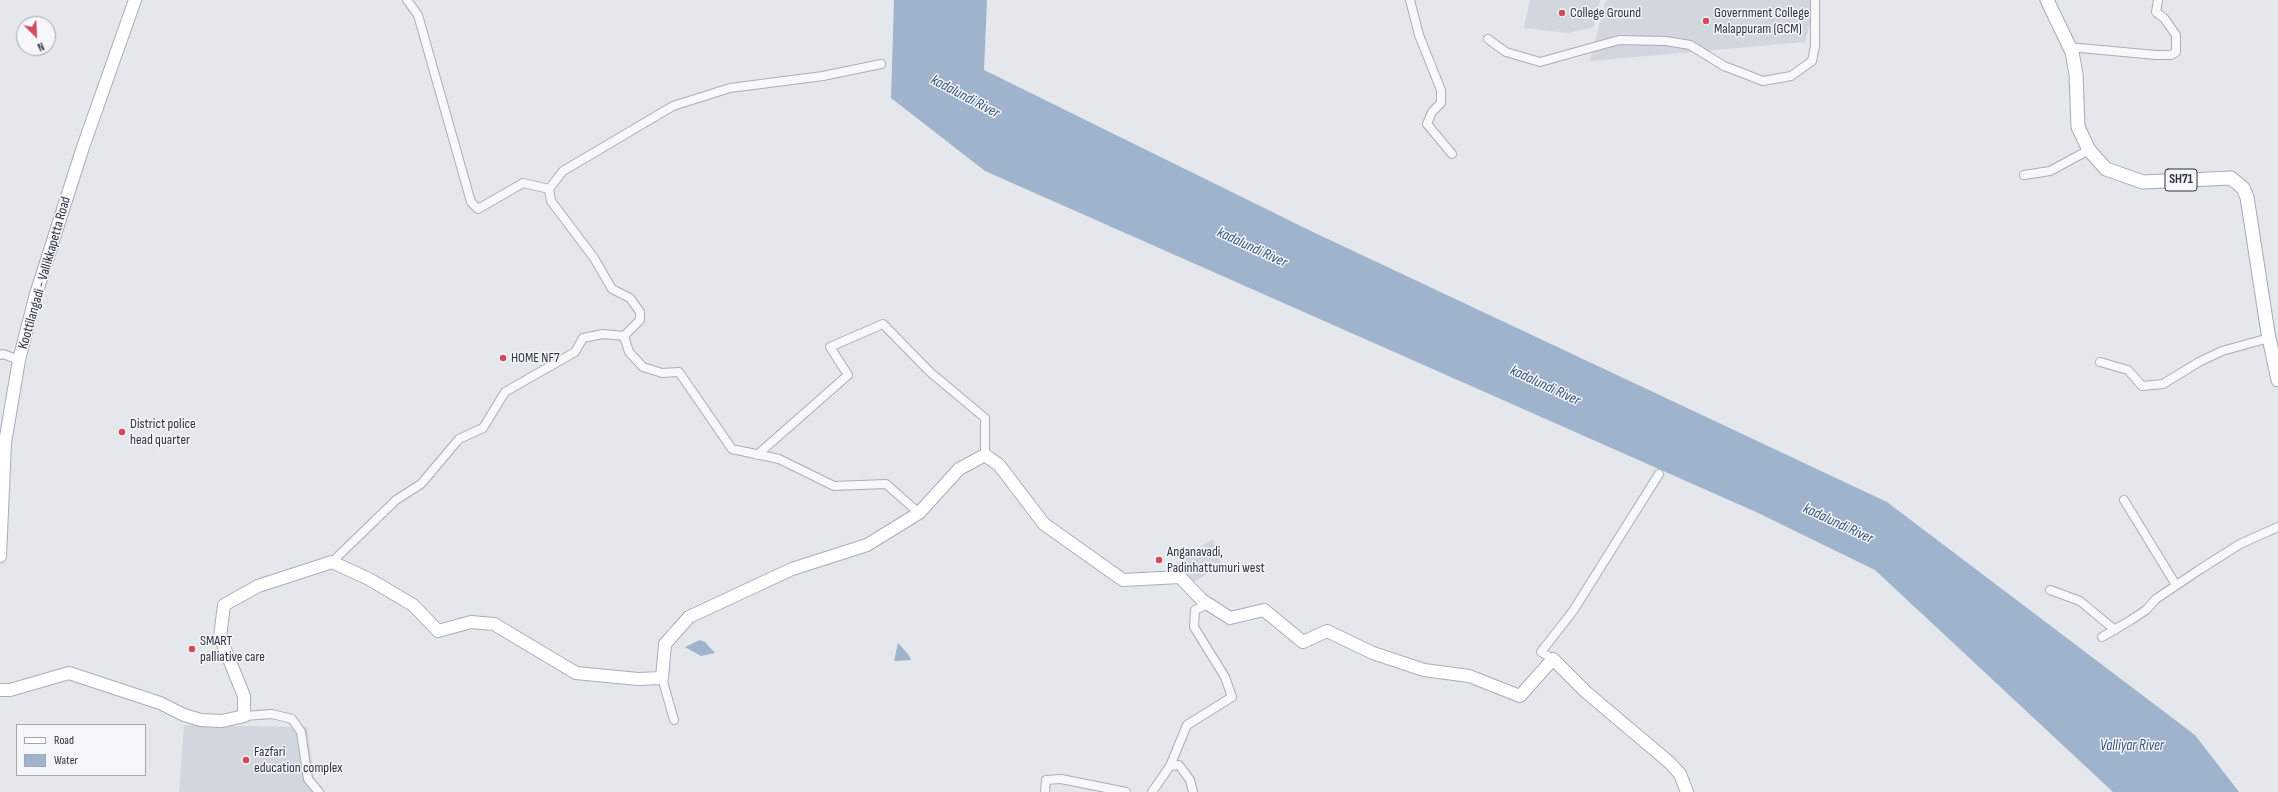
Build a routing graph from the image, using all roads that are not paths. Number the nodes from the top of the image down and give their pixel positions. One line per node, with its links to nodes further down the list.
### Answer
1 (135, 0): 17 (main road, Koottilangadi - Vallikkapetta Road)
2 (407, 0): 13 (street)
3 (1410, 0): 11 (street)
4 (1815, 0): 7 (street)
5 (2047, 0): 8 (main road, SH71)
6 (2158, 0): 8 (street)
7 (1488, 39)
8 (2069, 47): 10 (main road, SH71)
9 (881, 64): 13 (street)
10 (2089, 150): 12 (street); 15 (main road, SH71)
11 (1452, 154)
12 (2024, 175)
13 (550, 189): 14 (street)
14 (624, 336): 21 (street); 28 (street)
15 (2269, 338): 18 (street); 19 (main road, SH71)
16 (0, 355): 17 (street)
17 (19, 360): 26 (main road, Koottilangadi - Vallikkapetta Road)
18 (2100, 362)
19 (2278, 380)
20 (985, 454): 21 (street); 24 (main road); 31 (main road)
21 (757, 455): 24 (street)
22 (1659, 474): 34 (street)
23 (2124, 500): 29 (street)
24 (919, 513): 35 (main road)
25 (2278, 527): 29 (street)
26 (0, 544): 27 (main road, Koottilangadi - Vallikkapetta Road)
27 (0, 556)
28 (332, 562): 35 (main road); 37 (main road)
29 (2176, 585): 32 (street)
30 (2050, 590): 32 (street)
31 (1208, 604): 34 (main road); 39 (street)
32 (2114, 630): 33 (street)
33 (2102, 637)
34 (1553, 659): 45 (main road)
35 (662, 678): 38 (street)
36 (0, 690): 37 (main road)
37 (244, 716): 40 (street)
38 (674, 720)
39 (1170, 766): 43 (street); 44 (street)
40 (319, 792)
41 (1045, 792): 42 (street)
42 (1126, 792)
43 (1152, 792)
44 (1193, 792)
45 (1687, 792)

